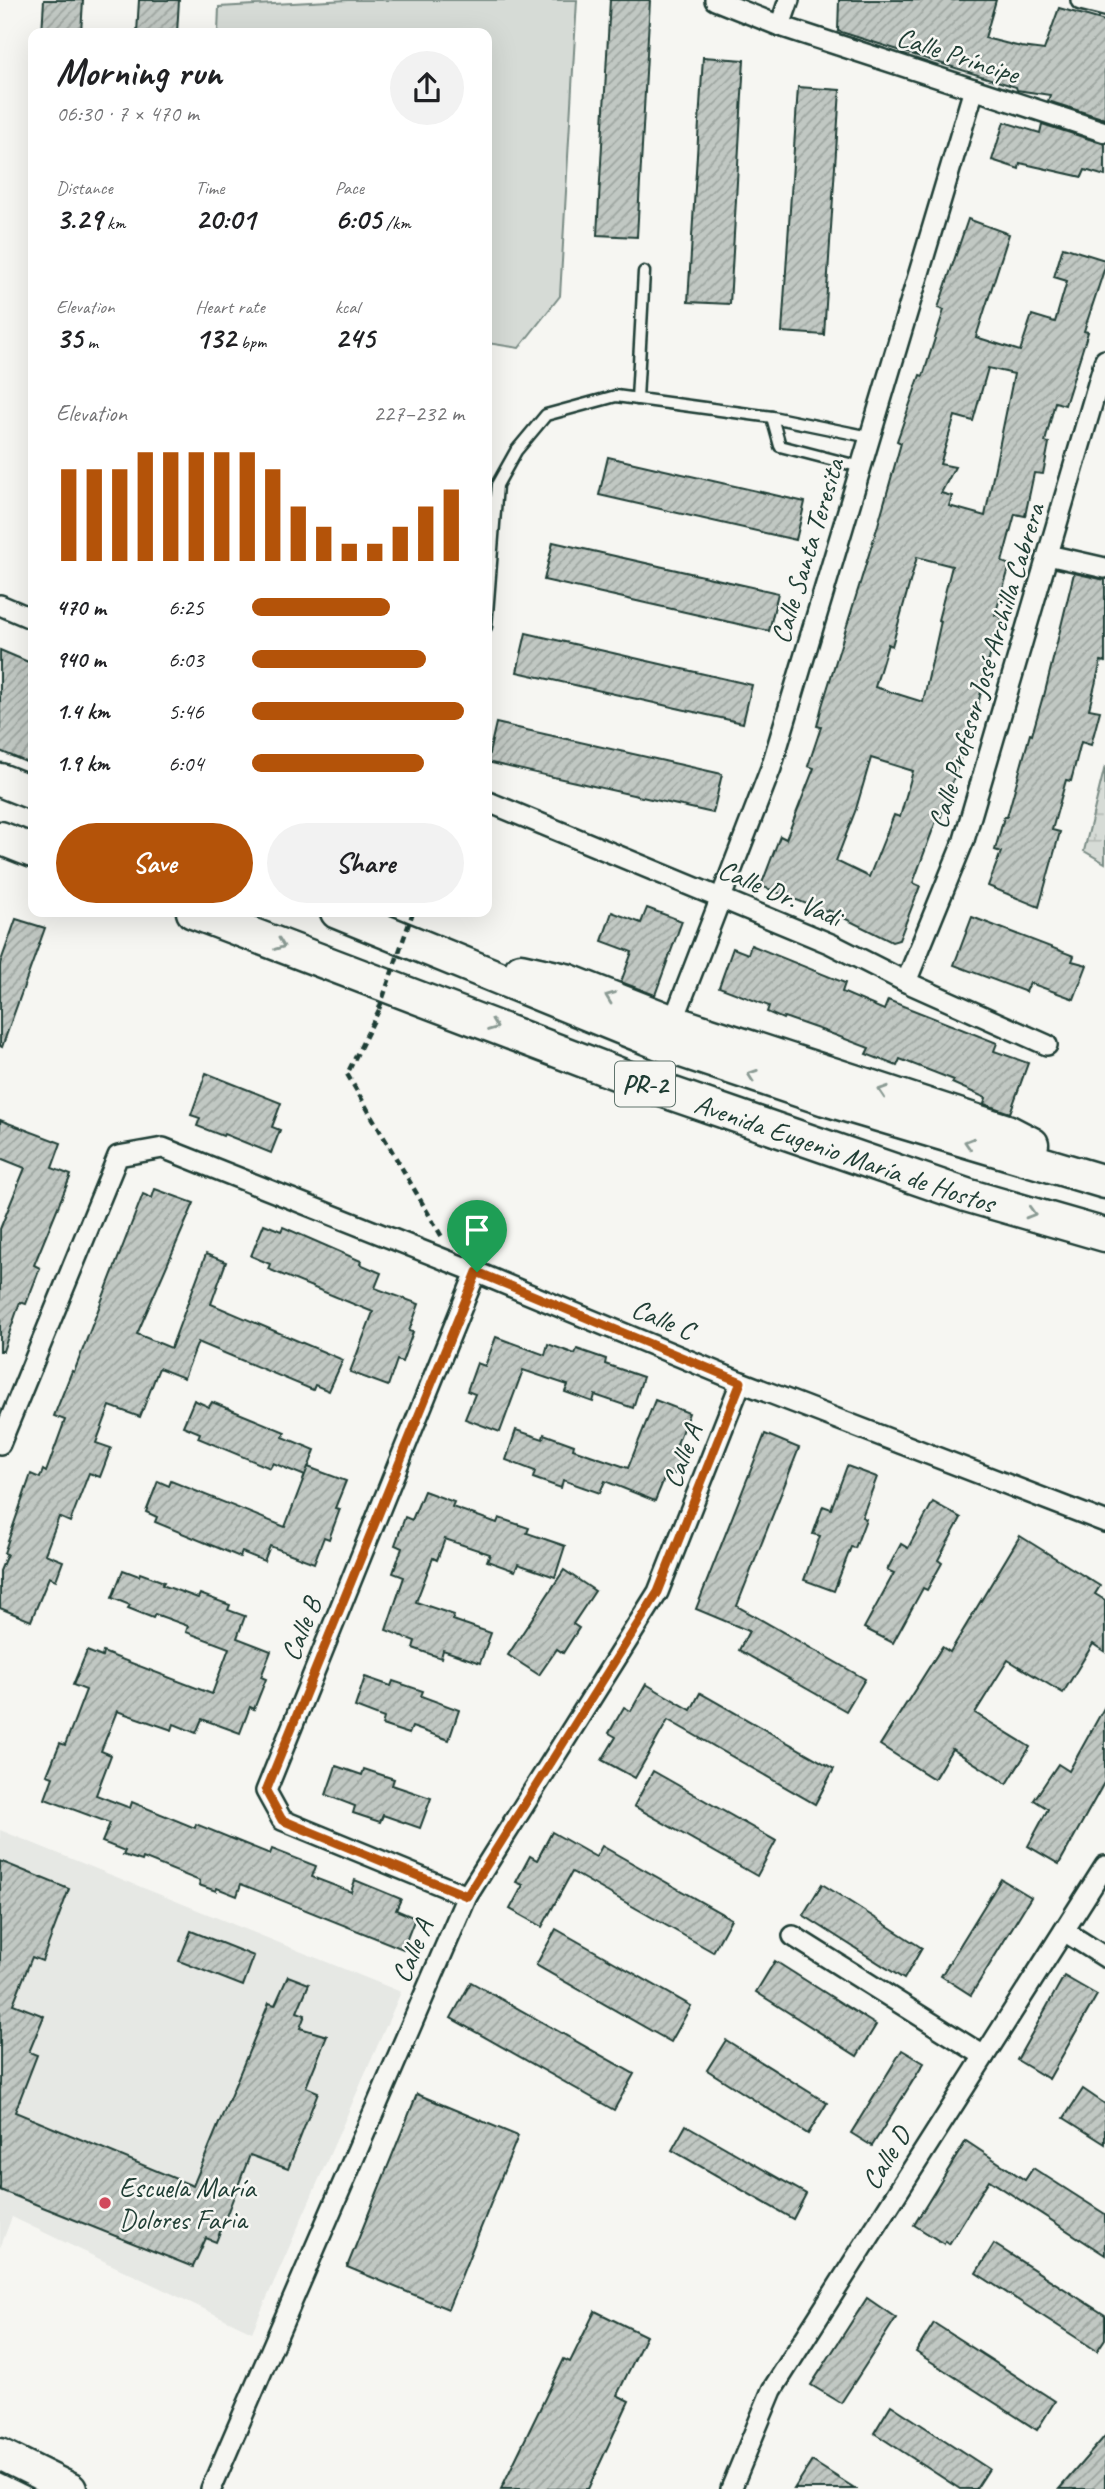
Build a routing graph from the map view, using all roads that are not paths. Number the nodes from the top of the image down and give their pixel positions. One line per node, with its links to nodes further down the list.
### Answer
1 (715, 0): 5 (street, Calle Príncipe)
2 (789, 0): 5 (street)
3 (1081, 0): 4 (street)
4 (1105, 6)
5 (779, 26): 6 (street, Calle Príncipe)
6 (974, 89): 7 (street, Calle Príncipe); 12 (street, Calle Santa Teresita)
7 (1105, 132)
8 (644, 272): 10 (lane)
9 (1105, 360): 15 (street, Calle Profesor José Archilla Cabrera)
10 (637, 399): 11 (lane); 14 (lane)
11 (772, 417): 12 (lane); 13 (lane)
12 (870, 437): 13 (street, Calle Santa Teresita)
13 (861, 467): 24 (street, Calle Santa Teresita)
14 (492, 550)
15 (1048, 555): 16 (street); 28 (street, Calle Profesor José Archilla Cabrera)
16 (1105, 568)
17 (0, 606): 18 (street)
18 (28, 617)
19 (0, 780): 20 (highway)
20 (28, 791)
21 (492, 803): 24 (street, Calle Dr. Vadi)
22 (0, 838): 23 (highway)
23 (28, 849)
24 (720, 898): 28 (street, Calle Dr. Vadi); 29 (street, Calle Santa Teresita)
25 (206, 917): 32 (highway, Avenida Eugenio María de Hostos / PR-2, one-way to 32)
26 (350, 917): 27 (highway, Avenida Eugenio María de Hostos / PR-2)
27 (425, 947): 29 (highway, one-way to 27); 31 (highway, Avenida Eugenio María de Hostos / PR-2, one-way to 27)
28 (906, 982): 30 (street, Calle Dr. Vadi)
29 (673, 1022): 31 (highway, one-way to 29)
30 (1047, 1045)
31 (1105, 1181)
32 (1105, 1235)
33 (467, 1268): 34 (street, Calle C); 35 (street, Calle C); 38 (street, Calle B)
34 (741, 1382): 36 (street, Calle C); 38 (street, Calle A)
35 (0, 1444)
36 (1105, 1522)
37 (1105, 1866): 39 (street, Calle D)
38 (467, 1896): 45 (street, Calle A)
39 (1064, 1931): 41 (street); 42 (street, Calle D)
40 (793, 1936): 42 (street)
41 (1105, 1957)
42 (984, 2056): 46 (street, Calle D)
43 (0, 2454): 44 (main road)
44 (71, 2489)
45 (211, 2489)
46 (731, 2489)

